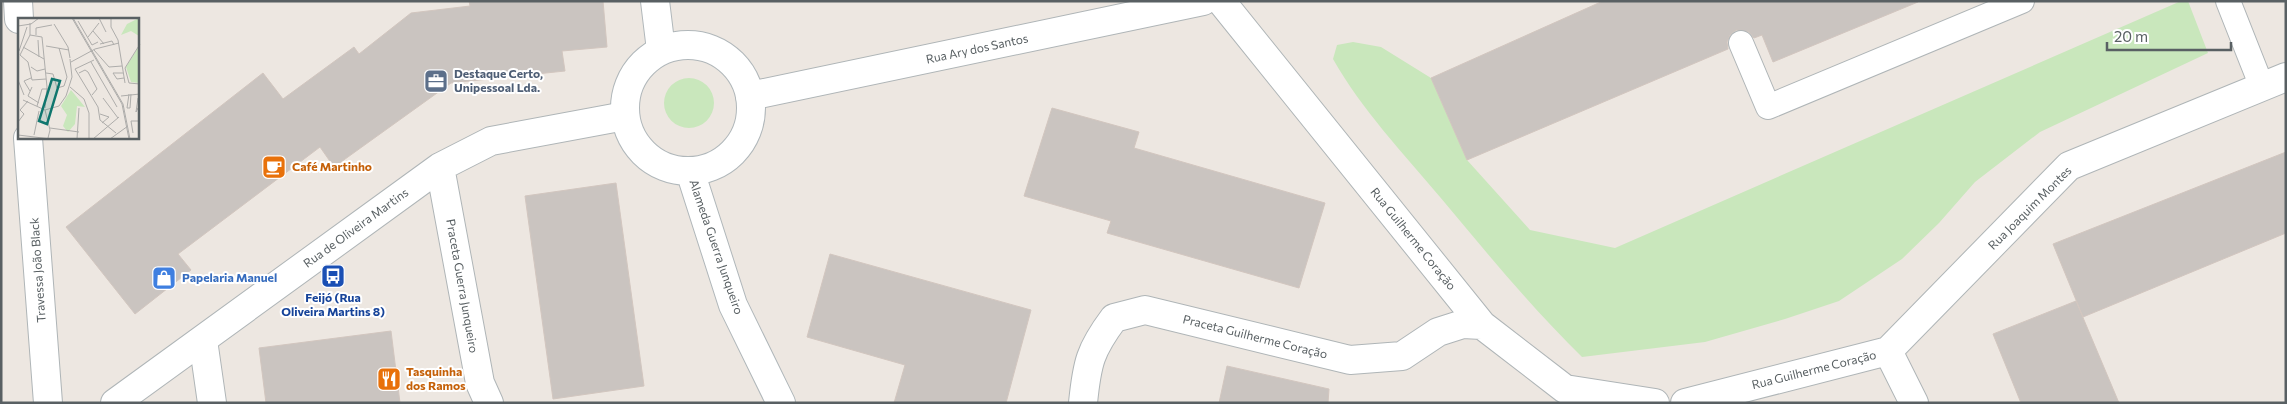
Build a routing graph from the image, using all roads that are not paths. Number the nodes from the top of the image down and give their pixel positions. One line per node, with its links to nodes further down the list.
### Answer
1 (18, 1): 7 (street)
2 (655, 1): 9 (street)
3 (1203, 1): 11 (street, Rua Ary dos Santos)
4 (1221, 1): 16 (street, Rua Guilherme Coração)
5 (2022, 1): 8 (lane)
6 (2228, 1): 10 (lane)
7 (19, 18)
8 (1741, 43)
9 (661, 50): 11 (street); 12 (street)
10 (2274, 82): 18 (street, Rua Joaquim Montes)
11 (750, 96): 15 (street)
12 (625, 116): 14 (street, Rua de Oliveira Martins); 15 (street)
13 (28, 139): 19 (street, Travessa João Black)
14 (440, 167): 17 (street, Rua de Oliveira Martins); 22 (street, Praceta Guerra Junqueiro)
15 (690, 171): 23 (street, Alameda Guerra Junqueiro)
16 (1482, 325): 24 (street, Praceta Guilherme Coração); 25 (street, Rua Guilherme Coração)
17 (202, 340): 20 (street, Rua de Oliveira Martins); 21 (street)
18 (1888, 351): 26 (street, Rua Guilherme Coração); 27 (street, Rua Guilherme Coração)
19 (48, 403)
20 (116, 403)
21 (212, 403)
22 (490, 403)
23 (782, 403)
24 (1083, 403)
25 (1655, 403)
26 (1685, 403)
27 (1914, 403)

